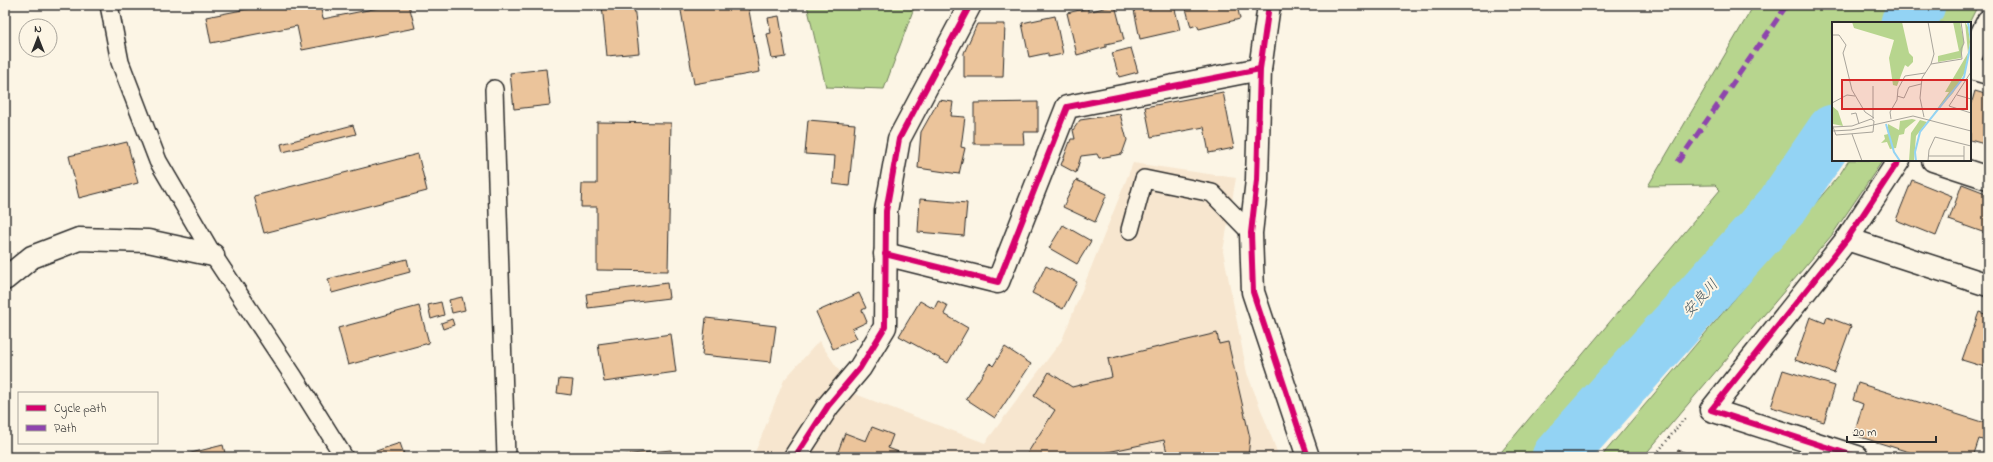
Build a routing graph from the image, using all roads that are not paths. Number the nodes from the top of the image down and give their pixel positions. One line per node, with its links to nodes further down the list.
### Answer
1 (109, 5): 17 (lane)
2 (970, 5): 16 (street)
3 (1269, 5): 7 (street)
4 (1988, 21): 5 (street)
5 (1971, 56)
6 (1971, 68): 8 (street)
7 (1260, 69): 14 (street); 16 (street)
8 (1988, 73)
9 (494, 88): 21 (lane)
10 (1898, 161): 15 (street)
11 (1936, 161): 12 (street)
12 (1988, 178)
13 (1130, 230): 14 (lane)
14 (1251, 233): 23 (street)
15 (1847, 238): 19 (street); 24 (street)
16 (885, 254): 22 (street)
17 (213, 255): 18 (street); 20 (lane)
18 (5, 279)
19 (1988, 285)
20 (344, 457)
21 (506, 457)
22 (795, 457)
23 (1308, 457)
24 (1857, 457)

